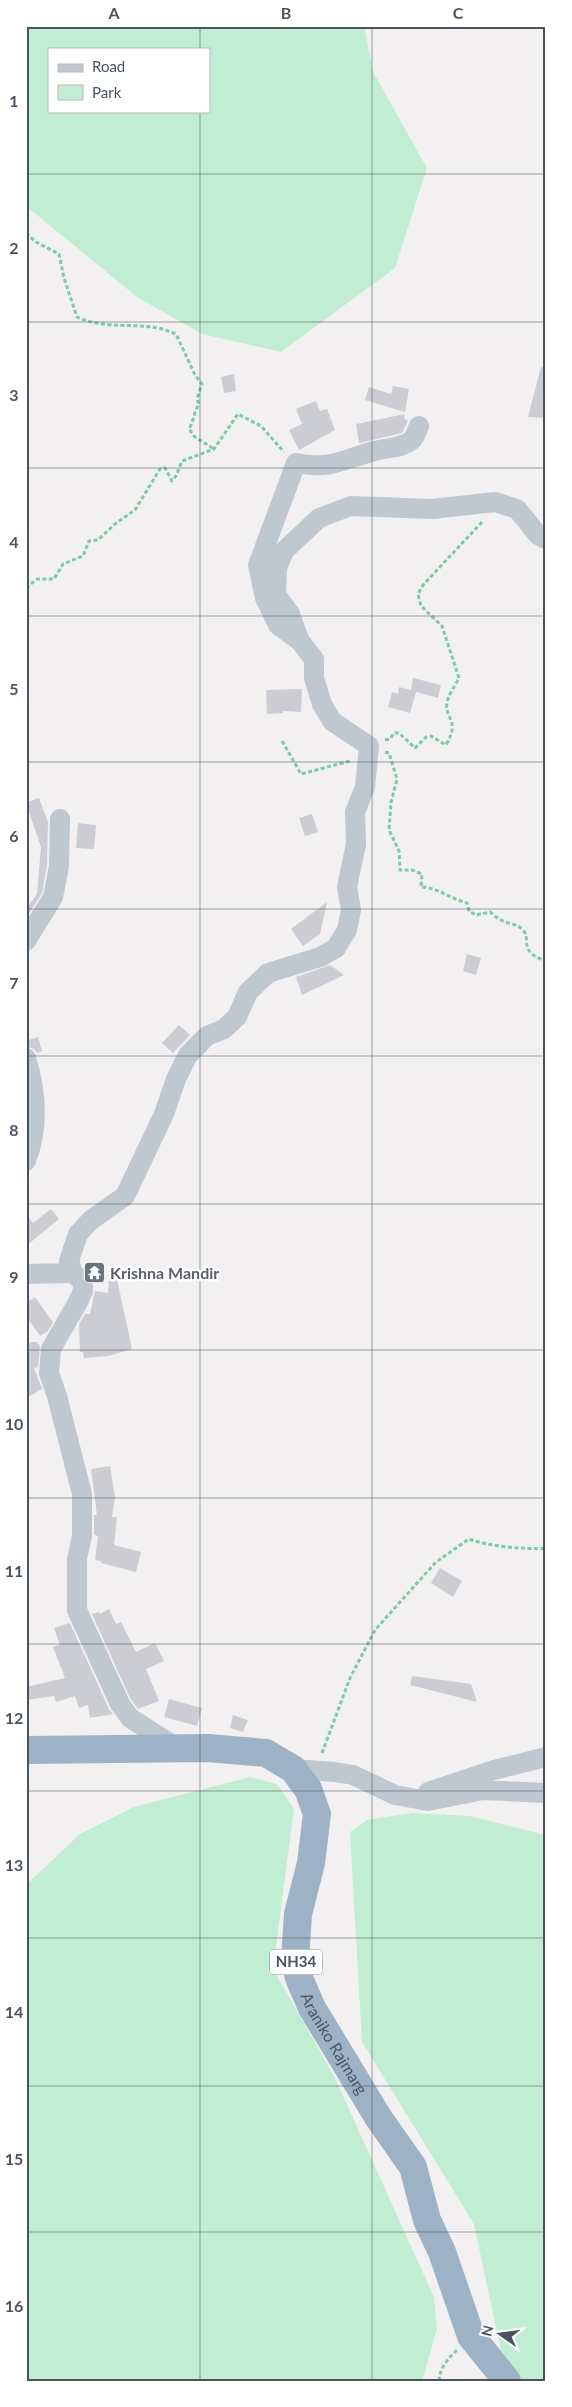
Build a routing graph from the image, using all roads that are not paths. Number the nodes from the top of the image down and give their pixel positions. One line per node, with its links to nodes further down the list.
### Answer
1 (419, 426): 3 (street)
2 (546, 539): 3 (street)
3 (299, 640): 8 (street)
4 (60, 818): 5 (street)
5 (26, 941)
6 (26, 1058): 7 (street)
7 (26, 1161)
8 (73, 1273): 9 (street); 10 (street)
9 (26, 1274)
10 (179, 1748): 11 (highway, Araniko Rajmarg / NH34); 13 (highway, Araniko Rajmarg / NH34)
11 (26, 1750)
12 (546, 1757): 15 (street)
13 (305, 1769): 15 (street); 16 (highway, Araniko Rajmarg / NH34)
14 (546, 1793): 15 (street)
15 (414, 1798)
16 (507, 2381)

